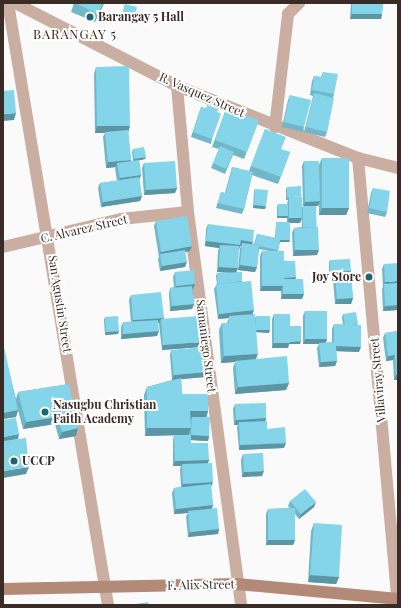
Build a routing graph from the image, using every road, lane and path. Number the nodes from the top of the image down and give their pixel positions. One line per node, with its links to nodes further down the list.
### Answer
1 (8, 3): 9 (street, San Agustin Street)
2 (15, 3): 4 (street, R. Vasquez Street)
3 (299, 3): 5 (street)
4 (177, 86): 5 (street, R. Vasquez Street); 8 (street, Samaniego Street)
5 (275, 126): 6 (street, R. Vasquez Street)
6 (358, 158): 7 (street, R. Vasquez Street); 14 (street, Villaviray Street)
7 (398, 168)
8 (188, 212): 9 (street, C. Alvarez Street); 11 (street, Samaniego Street)
9 (49, 238): 10 (street, C. Alvarez Street); 12 (street, San Agustin Street)
10 (3, 247)
11 (237, 584): 12 (main road, F. Alix Street); 14 (main road, F. Alix Street); 16 (street, Samaniego Street)
12 (105, 588): 13 (main road, F. Alix Street); 15 (street, San Agustin Street)
13 (3, 590)
14 (398, 600)
15 (108, 605)
16 (241, 605)

